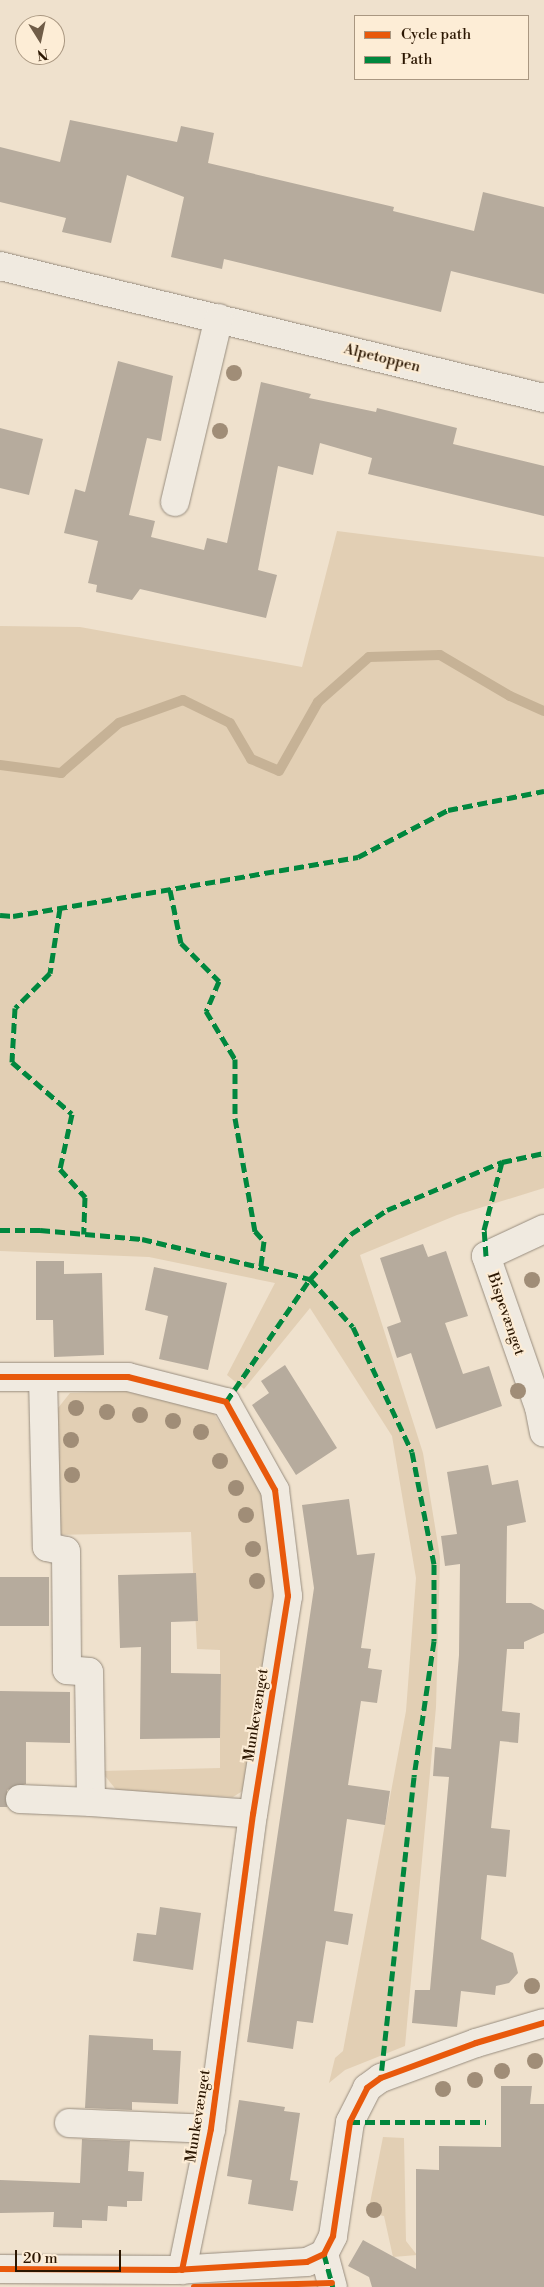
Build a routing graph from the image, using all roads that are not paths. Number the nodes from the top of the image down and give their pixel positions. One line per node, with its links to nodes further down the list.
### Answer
1 (0, 266): 2 (street, Alpetoppen)
2 (219, 318): 3 (street, Alpetoppen); 4 (street)
3 (544, 398)
4 (176, 502)
5 (544, 1229): 8 (street, Bispevænget)
6 (0, 1377): 7 (street, Munkevænget)
7 (43, 1377): 10 (street); 11 (street, Munkevænget)
8 (544, 1433)
9 (20, 1799): 10 (street)
10 (92, 1802): 11 (street)
11 (253, 1814): 14 (street, Munkevænget)
12 (544, 2023): 15 (street)
13 (69, 2122): 14 (street, Munkevænget)
14 (211, 2128): 17 (street, Munkevænget)
15 (324, 2254): 17 (street); 18 (street)
16 (0, 2269): 17 (street)
17 (182, 2270)
18 (333, 2287)

